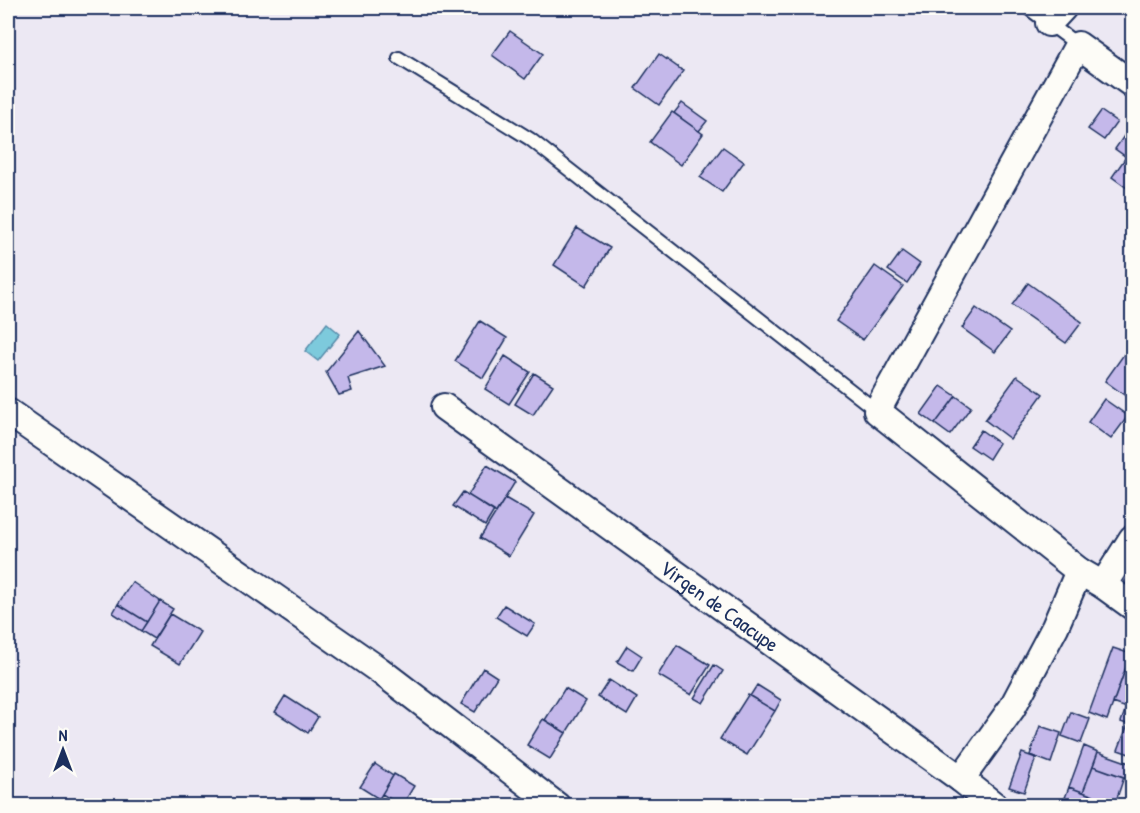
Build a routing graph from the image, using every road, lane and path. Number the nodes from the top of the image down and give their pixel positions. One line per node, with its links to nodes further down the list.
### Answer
1 (1028, 8): 2 (lane)
2 (1056, 15): 3 (lane)
3 (1078, 45): 5 (street); 7 (street)
4 (399, 57): 7 (lane)
5 (1132, 84)
6 (444, 407): 13 (street, Virgen de Caacupe)
7 (877, 411): 10 (street)
8 (8, 412): 15 (street)
9 (1132, 539): 11 (street)
10 (1079, 571): 11 (street); 13 (street)
11 (1103, 585): 12 (street)
12 (1132, 606)
13 (961, 778): 14 (street, Virgen de Caacupe)
14 (993, 805)
15 (557, 806)

